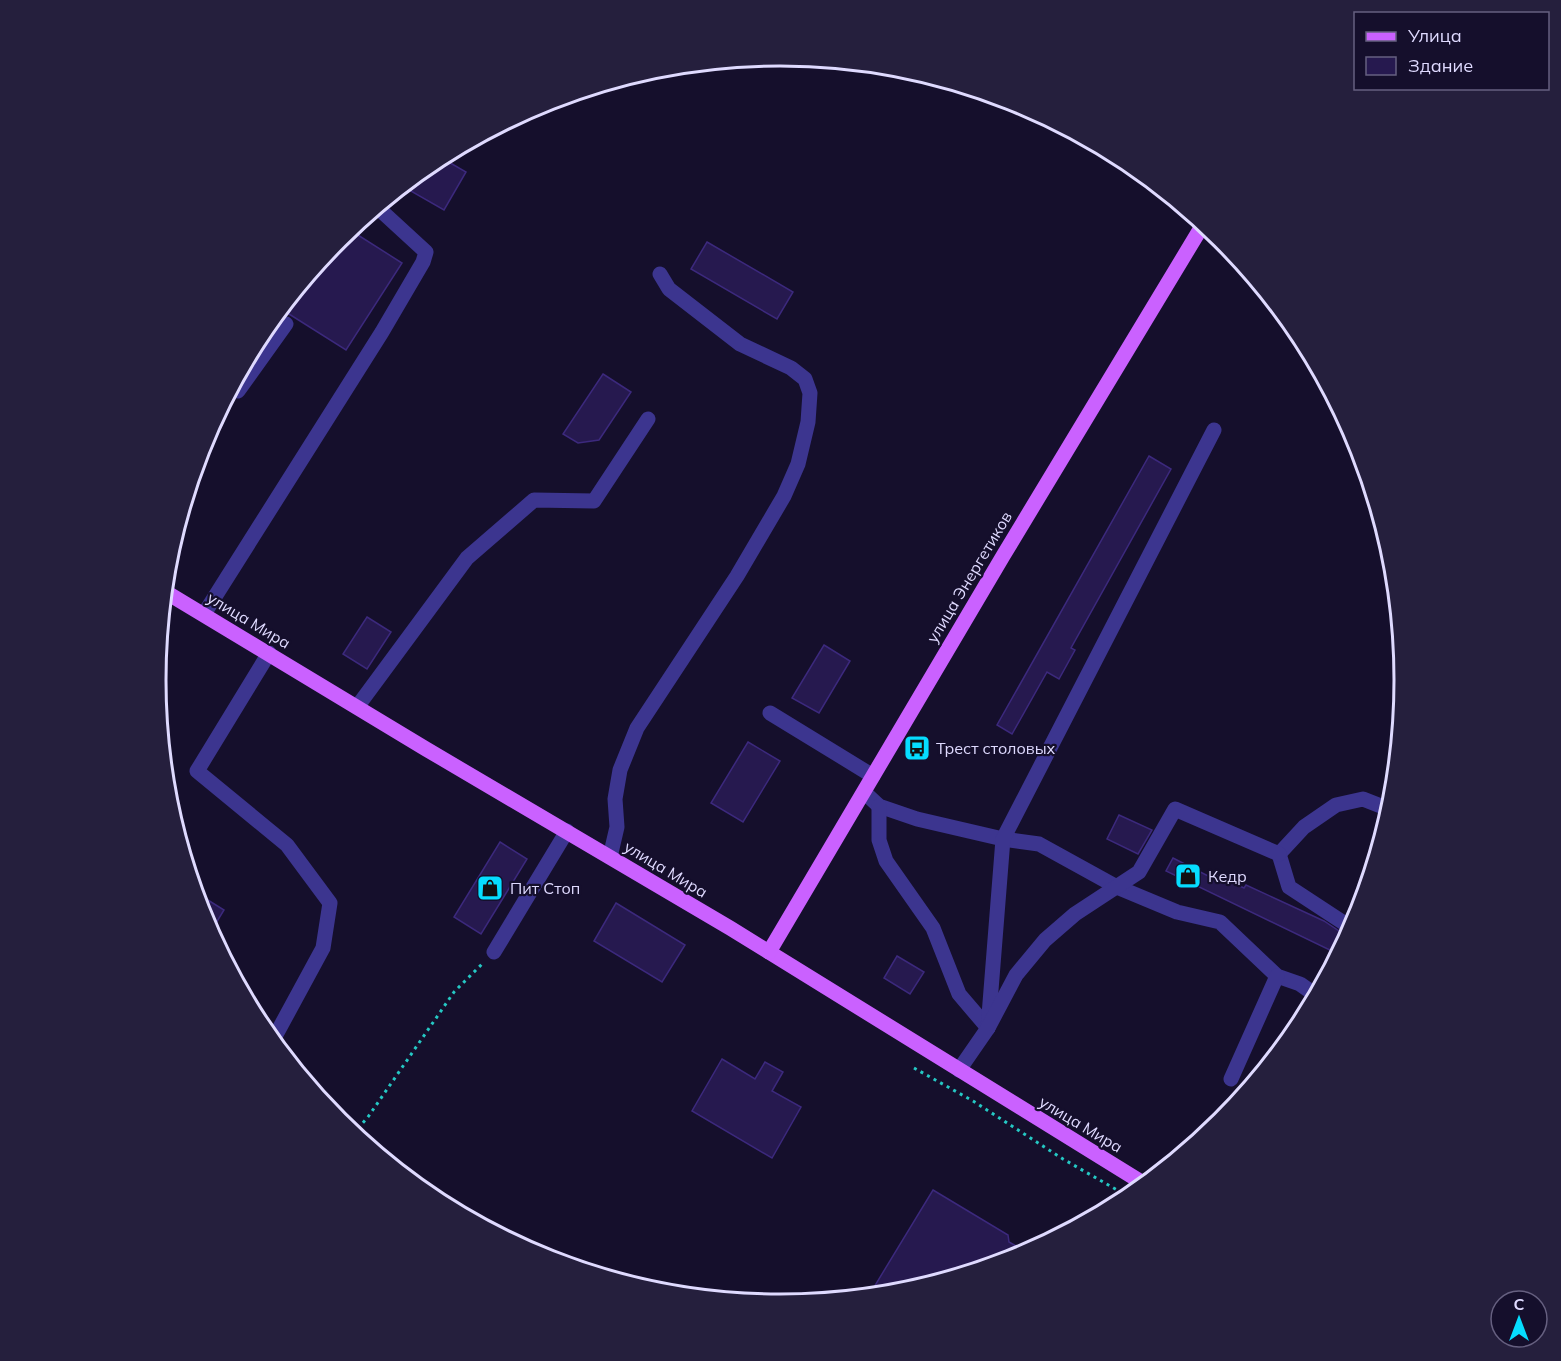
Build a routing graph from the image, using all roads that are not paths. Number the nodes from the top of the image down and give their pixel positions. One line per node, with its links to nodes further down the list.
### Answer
1 (382, 212): 9 (lane)
2 (1199, 231): 13 (main road, улица Энергетиков)
3 (660, 274): 20 (lane)
4 (286, 324): 5 (lane)
5 (240, 388)
6 (648, 419): 11 (lane)
7 (1214, 430): 18 (lane)
8 (172, 595): 9 (main road, улица Мира)
9 (204, 614): 10 (main road, улица Мира)
10 (269, 653): 11 (main road, улица Мира); 28 (lane)
11 (357, 706): 17 (main road, улица Мира)
12 (770, 713): 13 (lane)
13 (873, 776): 14 (main road, улица Энергетиков)
14 (864, 792): 15 (lane); 24 (main road, улица Энергетиков)
15 (879, 806): 18 (lane); 27 (lane)
16 (1382, 806): 19 (lane)
17 (567, 831): 20 (main road, улица Мира); 23 (lane)
18 (1004, 838): 21 (lane); 27 (lane)
19 (1279, 854): 21 (lane); 22 (lane)
20 (610, 857): 24 (main road, улица Мира)
21 (1116, 886): 25 (lane); 27 (lane)
22 (1345, 923)
23 (494, 952)
24 (769, 952): 29 (main road, улица Мира)
25 (1277, 976): 26 (lane); 30 (lane)
26 (1311, 992)
27 (988, 1028): 29 (lane)
28 (277, 1032)
29 (959, 1070): 31 (main road, улица Мира)
30 (1231, 1079)
31 (1138, 1180)

